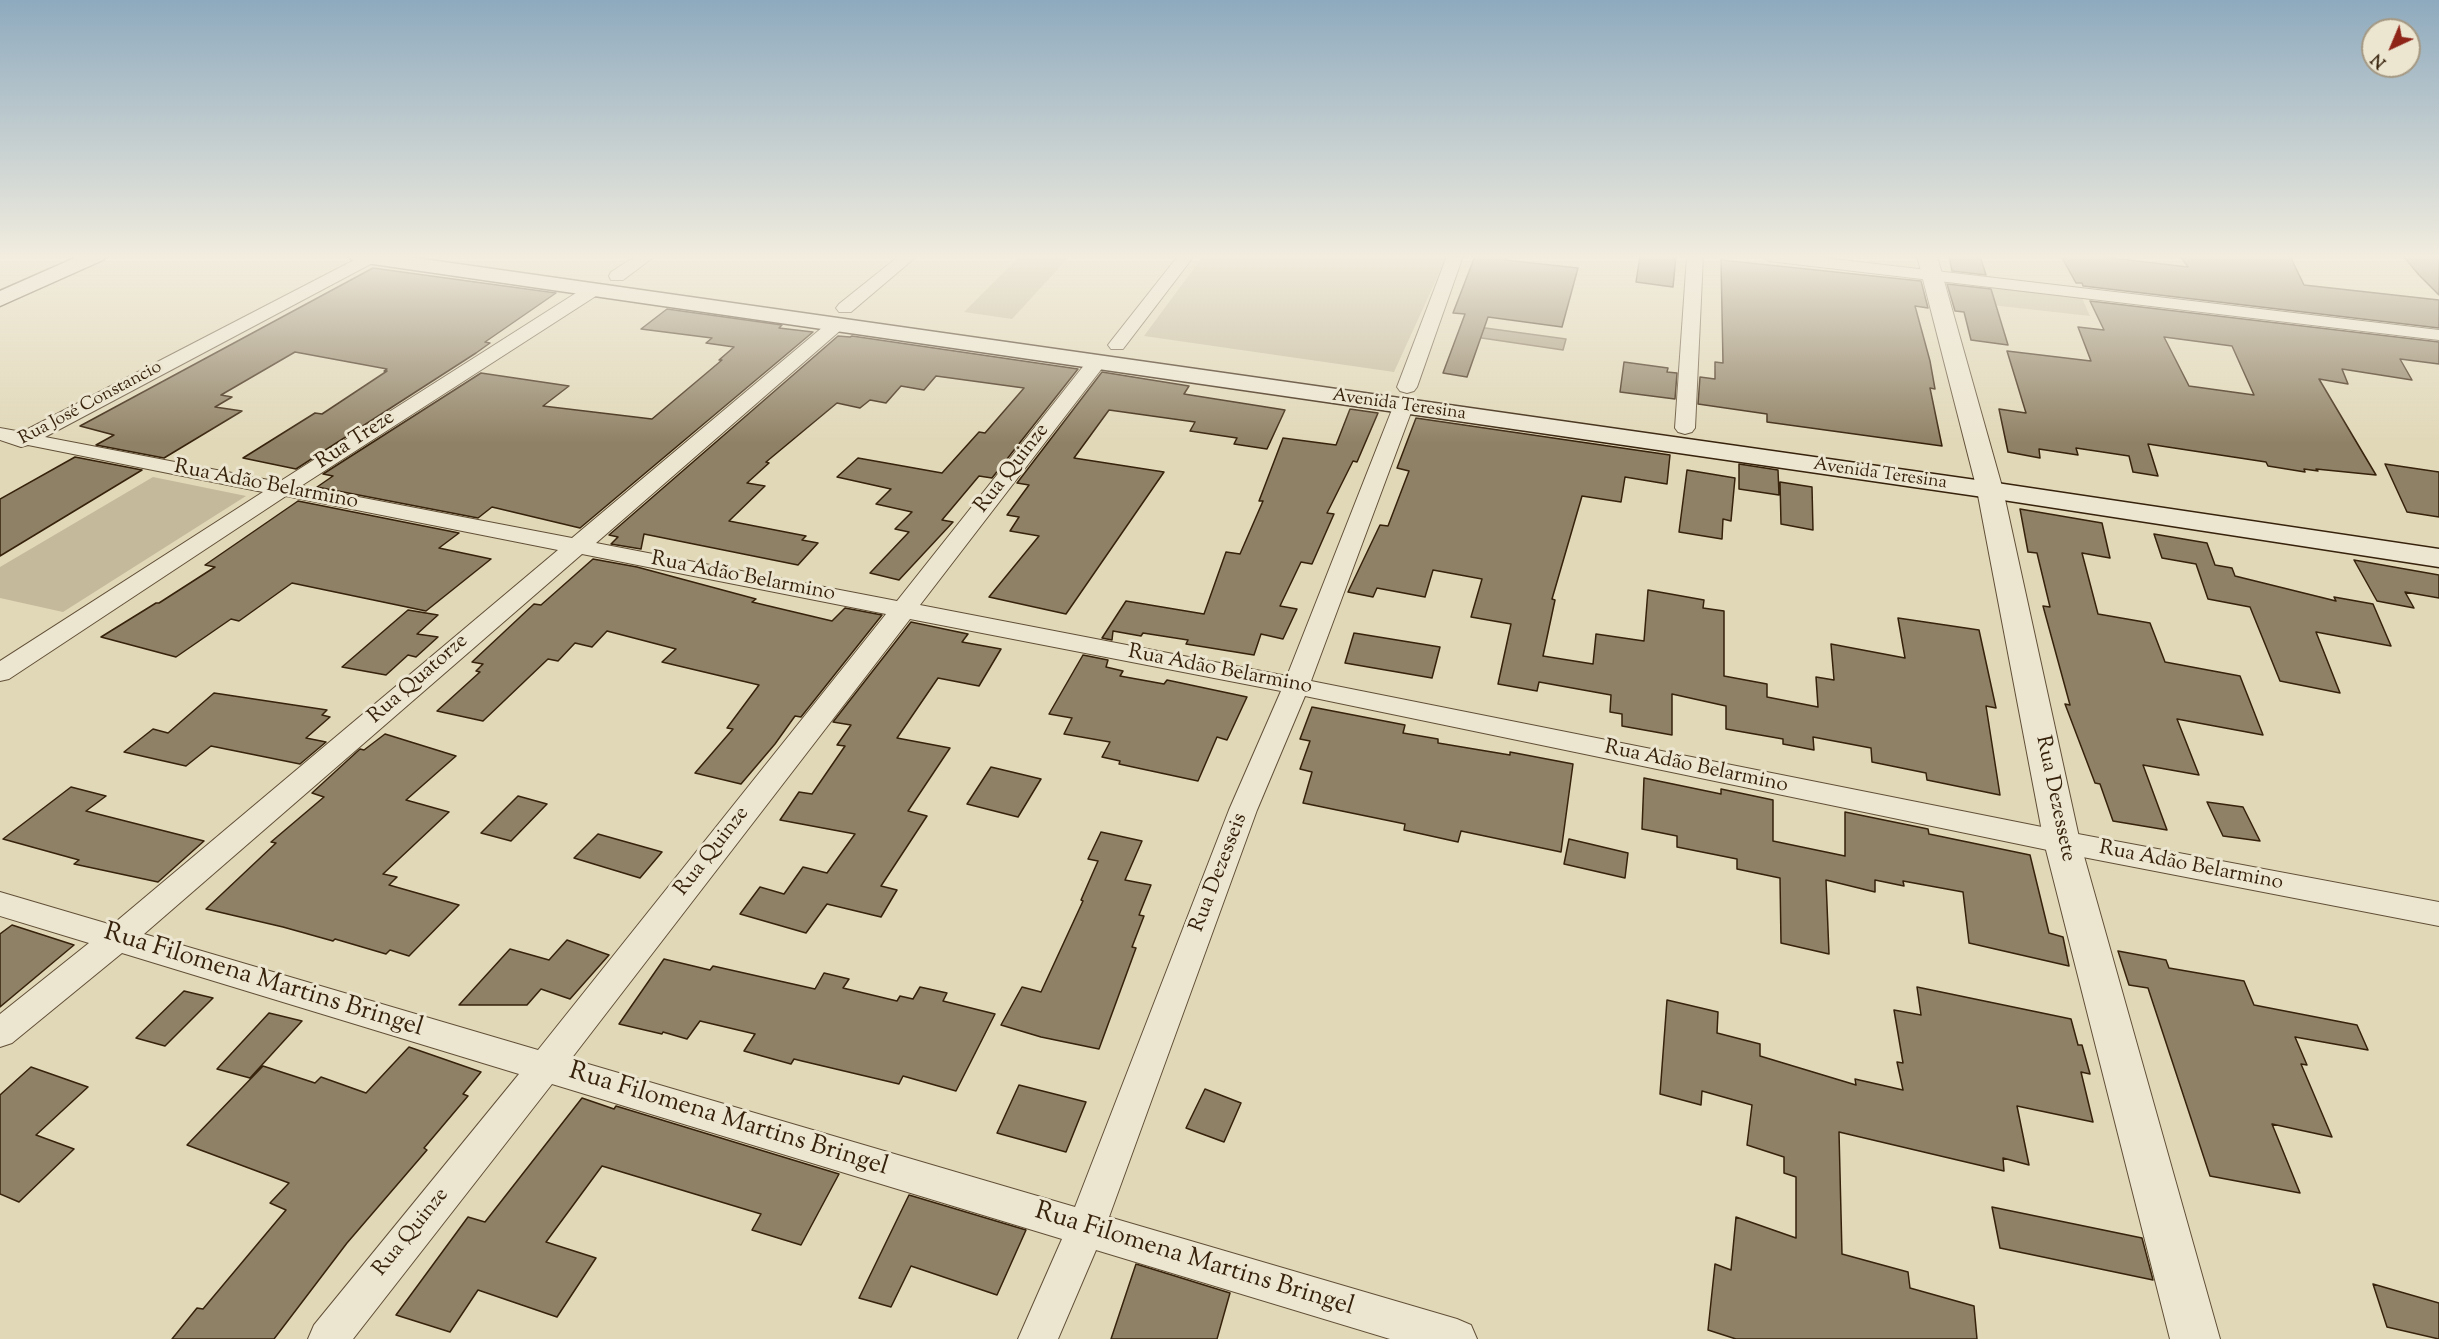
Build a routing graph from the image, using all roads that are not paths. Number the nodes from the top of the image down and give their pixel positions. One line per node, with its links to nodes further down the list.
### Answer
1 (250, 318): 18 (street, Rua José Constancio)
2 (548, 318): 21 (street, Rua Treze)
3 (838, 318): 24 (street, Rua Quatorze)
4 (853, 318): 13 (main road, Avenida Teresina)
5 (874, 318): 11 (main road, Avenida Teresina)
6 (1136, 318): 14 (street, Rua Quinze)
7 (1433, 318): 15 (street, Rua Dezesseis)
8 (1691, 318): 16 (street)
9 (1943, 318): 20 (street, Rua Dezessete)
10 (2319, 318): 12 (street)
11 (998, 328): 13 (main road); 14 (main road, Avenida Teresina)
12 (2439, 335)
13 (981, 346): 14 (main road, Avenida Teresina)
14 (1107, 354): 15 (main road, Avenida Teresina); 26 (street, Rua Quinze)
15 (1405, 397): 16 (main road, Avenida Teresina); 20 (main road, Avenida Teresina); 28 (street, Rua Dezesseis)
16 (1685, 428): 20 (main road, Avenida Teresina)
17 (0, 434): 18 (street, Rua Adão Belarmino)
18 (25, 439): 19 (street, Rua José Constancio); 21 (street, Rua Adão Belarmino)
19 (0, 452)
20 (1987, 480): 22 (main road, Avenida Teresina); 29 (street, Rua Dezessete)
21 (282, 489): 24 (street, Rua Adão Belarmino); 27 (street, Rua Treze)
22 (2218, 514): 23 (main road, Avenida Teresina); 25 (main road, Avenida Teresina)
23 (2439, 536)
24 (577, 546): 26 (street, Rua Adão Belarmino); 32 (street, Rua Quatorze)
25 (2439, 558)
26 (903, 610): 28 (street, Rua Adão Belarmino); 34 (street, Rua Quinze)
27 (0, 673)
28 (1296, 686): 29 (street, Rua Adão Belarmino); 35 (street, Rua Dezesseis)
29 (2062, 842): 31 (street, Rua Adão Belarmino); 39 (street, Rua Dezessete)
30 (0, 904): 32 (street, Rua Filomena Martins Bringel)
31 (2439, 914)
32 (117, 939): 33 (street, Rua Quatorze); 34 (street, Rua Filomena Martins Bringel)
33 (0, 1033)
34 (546, 1066): 35 (street, Rua Filomena Martins Bringel); 36 (street, Rua Quinze)
35 (1086, 1229): 37 (street, Rua Dezesseis); 38 (street, Rua Filomena Martins Bringel)
36 (328, 1339)
37 (1038, 1339)
38 (1457, 1339)
39 (2194, 1339)

